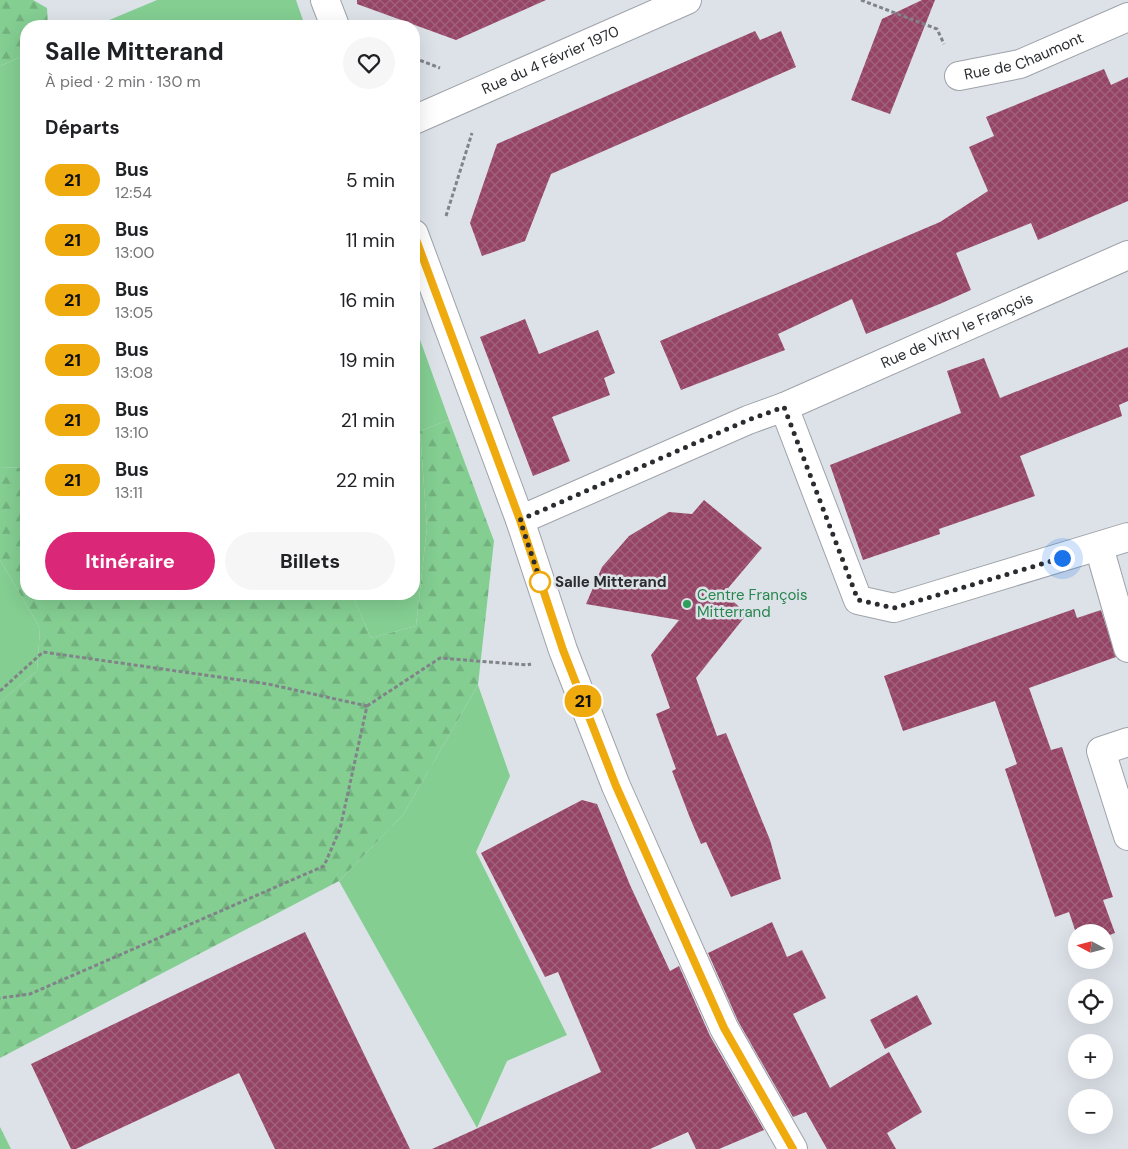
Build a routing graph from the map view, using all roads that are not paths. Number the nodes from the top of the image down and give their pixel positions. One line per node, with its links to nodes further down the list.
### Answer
1 (325, 0): 4 (street)
2 (687, 0): 6 (street, Rue du 4 Février 1970)
3 (1128, 17): 5 (street, Rue de Chaumont)
4 (332, 20)
5 (959, 76)
6 (420, 117)
7 (420, 250): 10 (street)
8 (1128, 255): 9 (street, Rue de Vitry le François)
9 (784, 407): 10 (street, Rue de Vitry le François); 12 (street)
10 (520, 520): 16 (street)
11 (1128, 537): 12 (street)
12 (1099, 547): 13 (street)
13 (1128, 648)
14 (1128, 742): 15 (street)
15 (1128, 836)
16 (793, 1149)

